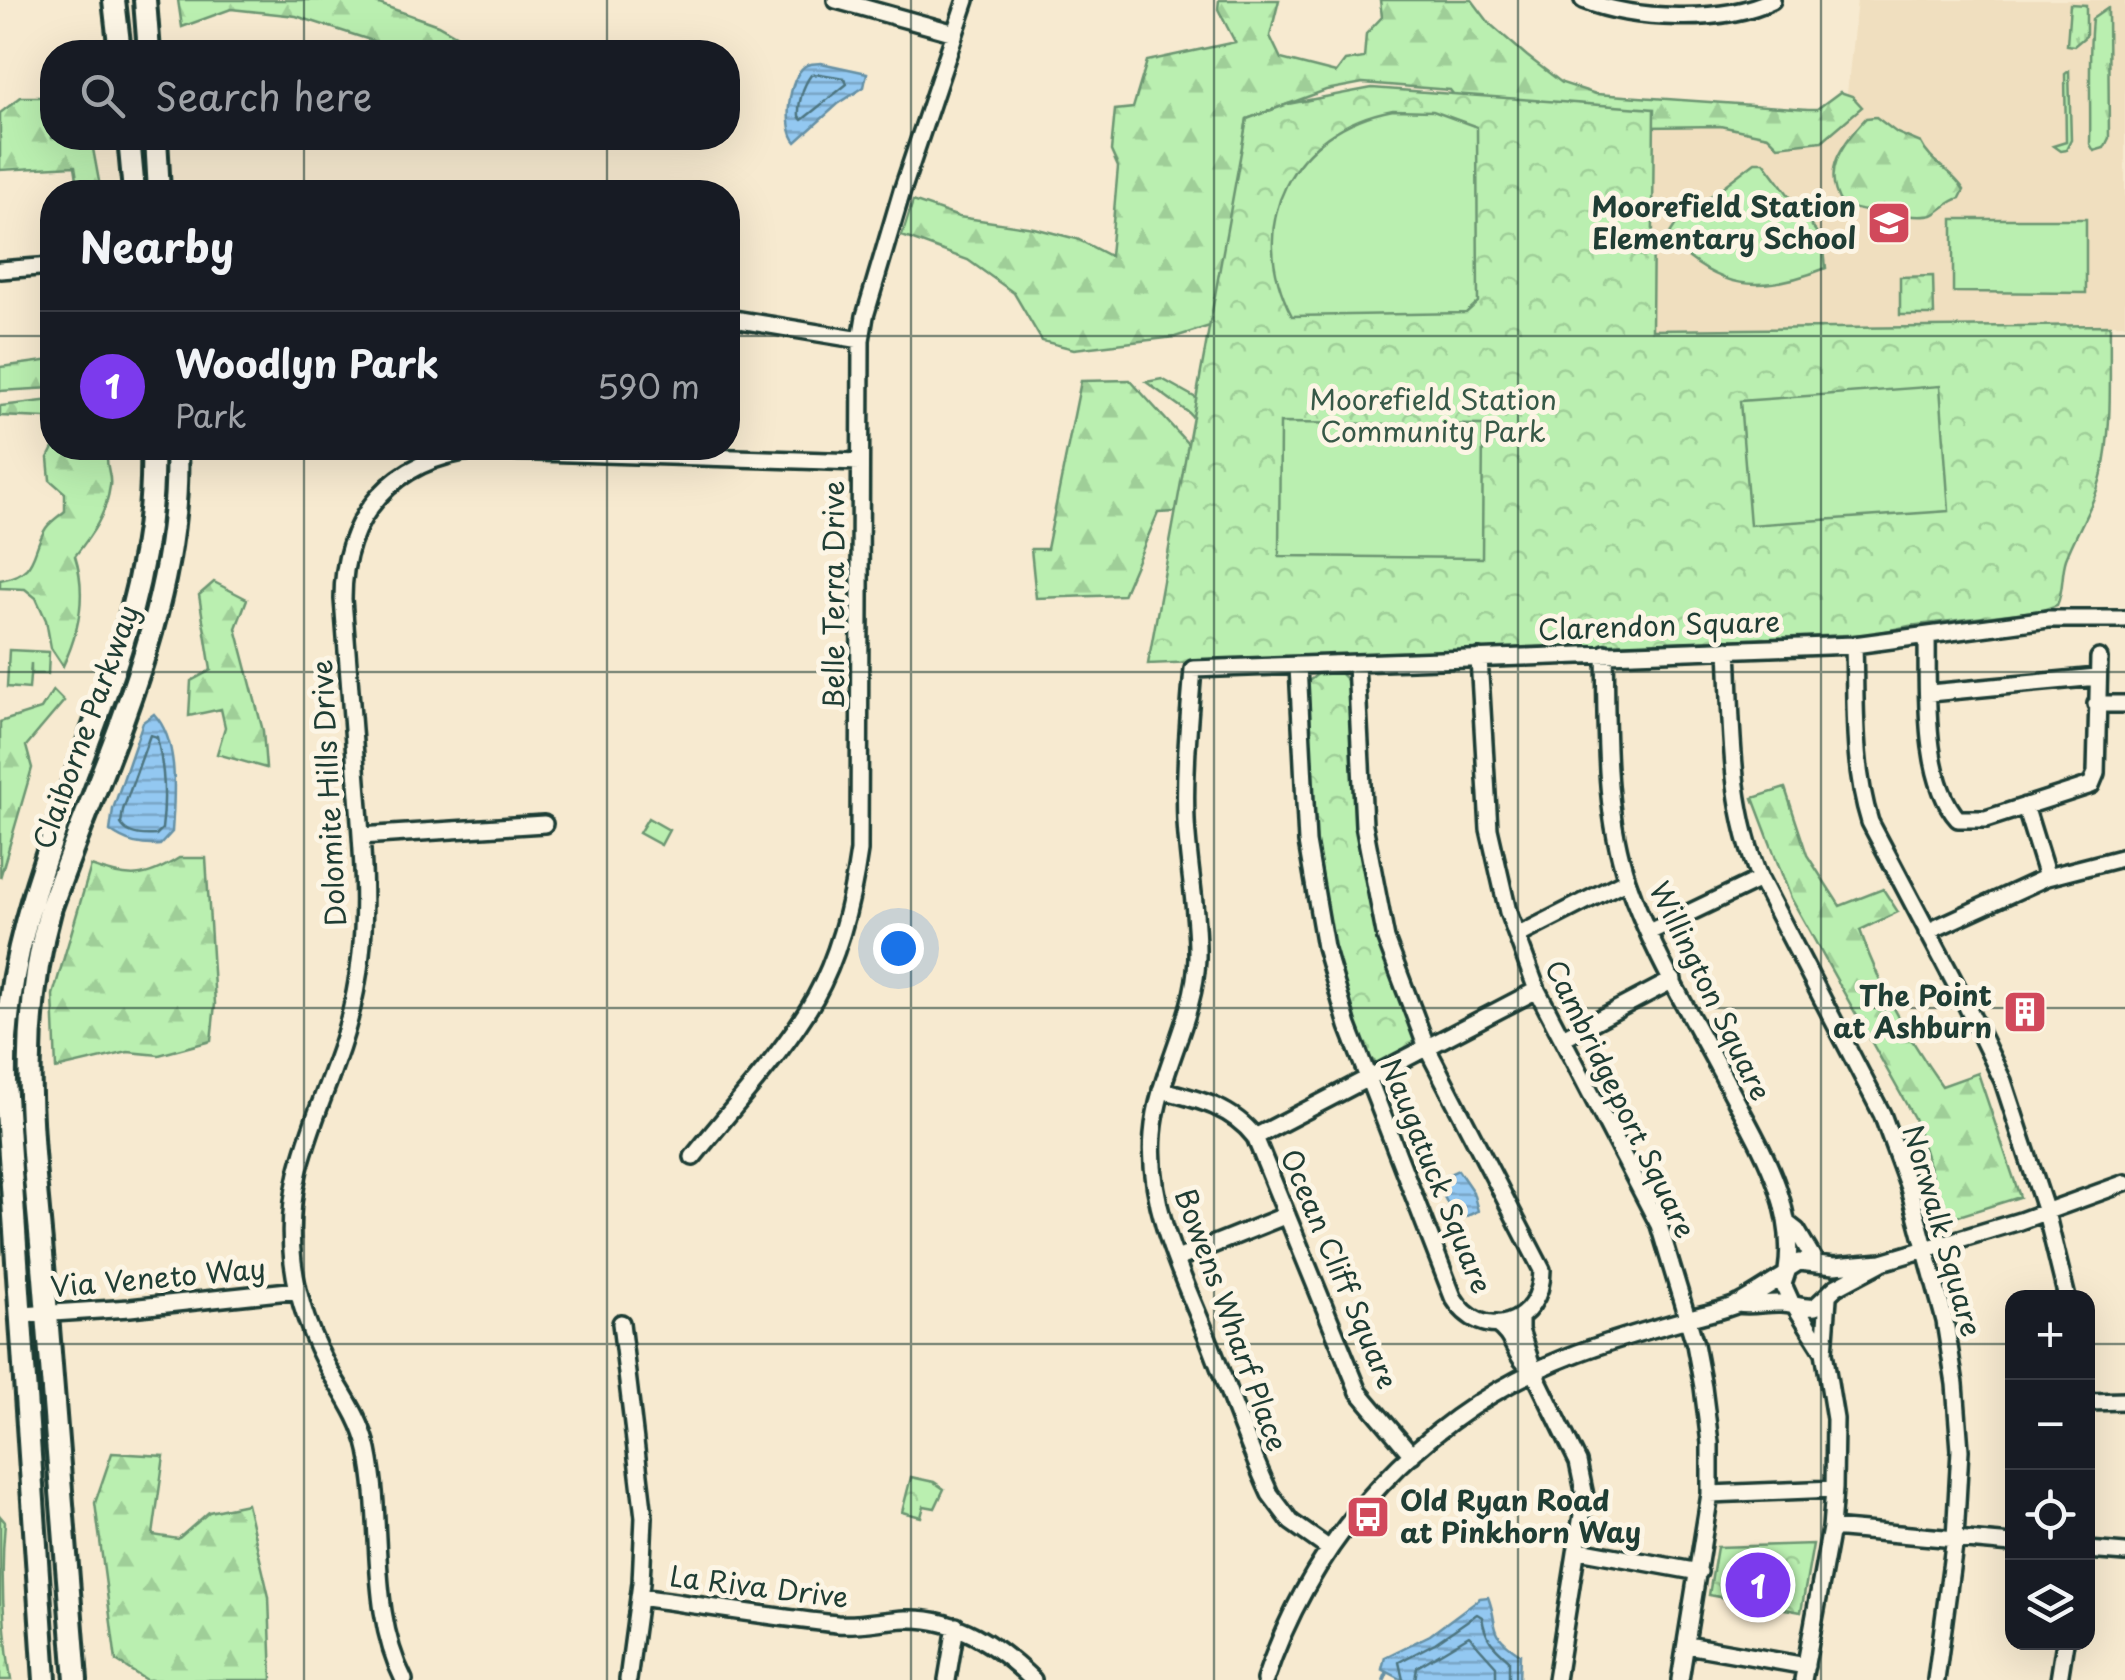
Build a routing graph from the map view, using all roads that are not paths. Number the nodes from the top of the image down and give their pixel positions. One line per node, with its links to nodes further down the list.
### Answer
1 (114, 0): 8 (main road)
2 (145, 0): 9 (main road)
3 (836, 0): 7 (street)
4 (966, 0): 7 (street, Belle Terra Drive)
5 (1583, 0): 6 (street)
6 (1772, 0)
7 (955, 33): 17 (street, Belle Terra Drive)
8 (119, 40)
9 (149, 40)
10 (129, 150): 12 (main road)
11 (157, 150): 13 (main road)
12 (133, 180)
13 (158, 180)
14 (40, 267): 15 (street)
15 (0, 270)
16 (740, 320): 17 (street)
17 (861, 340): 22 (street, Belle Terra Drive)
18 (740, 458): 22 (street, Dolomite Hills Drive)
19 (152, 460): 70 (main road, Claiborne Parkway)
20 (176, 460): 69 (main road, Claiborne Parkway)
21 (432, 460): 39 (street, Dolomite Hills Drive)
22 (860, 462): 54 (street, Belle Terra Drive)
23 (2125, 618): 24 (street, Clarendon Square)
24 (1927, 636): 25 (street, Clarendon Square); 34 (street)
25 (1854, 645): 26 (street, Clarendon Square); 45 (street)
26 (1728, 649): 27 (street, Clarendon Square); 42 (street, Norwalk Square)
27 (1605, 653): 28 (street, Clarendon Square); 43 (street, Willington Square)
28 (1479, 658): 30 (street, Clarendon Square); 46 (street, Cambridgeport Square)
29 (2099, 658): 33 (street)
30 (1356, 664): 31 (street, Clarendon Square); 50 (street, Naugatuck Square)
31 (1298, 666): 32 (street, Clarendon Square); 51 (street, Naugatuck Square)
32 (1193, 668): 52 (street, Bowens Wharf Place)
33 (2097, 678): 34 (street); 35 (street)
34 (1930, 694): 37 (street)
35 (2096, 704): 36 (street); 37 (street)
36 (2125, 704)
37 (2025, 806): 41 (street)
38 (544, 824): 39 (street)
39 (361, 836): 64 (street, Dolomite Hills Drive)
40 (2125, 857): 41 (street)
41 (2047, 877): 45 (street)
42 (1760, 879): 44 (street); 59 (street, Norwalk Square)
43 (1627, 880): 44 (street, Willington Square); 46 (street)
44 (1649, 932): 47 (street, Willington Square)
45 (1928, 932): 56 (street)
46 (1517, 936): 48 (street, Cambridgeport Square)
47 (1673, 980): 49 (street); 58 (street, Willington Square)
48 (1537, 990): 49 (street, Cambridgeport Square); 50 (street)
49 (1563, 1038): 72 (street, Cambridgeport Square)
50 (1428, 1048): 51 (street); 71 (street, Naugatuck Square)
51 (1369, 1078): 53 (street); 74 (street, Naugatuck Square)
52 (1161, 1090): 53 (street, Ocean Cliff Square); 60 (street, Bowens Wharf Place)
53 (1256, 1138): 57 (street, Ocean Cliff Square)
54 (693, 1157)
55 (2125, 1183): 56 (street)
56 (2046, 1212): 59 (street); 65 (street)
57 (1288, 1215): 60 (street); 79 (street, Ocean Cliff Square)
58 (1788, 1224): 62 (street, Willington Square); 63 (street, Willington Square)
59 (1927, 1249): 61 (street); 83 (street, Norwalk Square)
60 (1177, 1259): 85 (street, Bowens Wharf Place)
61 (1882, 1262): 62 (street); 66 (street)
62 (1818, 1263): 63 (street); 66 (street)
63 (1786, 1274): 67 (street); 68 (street)
64 (298, 1290): 69 (street, Via Veneto Way); 97 (street, Dolomite Hills Drive)
65 (2065, 1290)
66 (1828, 1297): 68 (street); 75 (street)
67 (1737, 1304): 68 (street); 72 (street)
68 (1794, 1305): 75 (street)
69 (46, 1313): 70 (street, Via Veneto Way); 96 (main road, Claiborne Parkway)
70 (22, 1315): 95 (main road, Claiborne Parkway)
71 (1520, 1318): 74 (street, Naugatuck Square); 76 (street)
72 (1688, 1319): 76 (street); 81 (street, Cambridgeport Square)
73 (621, 1323): 90 (street)
74 (1496, 1324): 76 (street)
75 (1824, 1352): 80 (street)
76 (1534, 1372): 79 (street); 86 (street)
77 (2125, 1401): 78 (street)
78 (2095, 1402)
79 (1412, 1454): 85 (street)
80 (1834, 1489): 81 (street); 82 (street)
81 (1710, 1494): 89 (street, Cambridgeport Square)
82 (1831, 1528): 83 (street); 94 (street)
83 (1954, 1538): 84 (street); 104 (street, Norwalk Square)
84 (2005, 1543)
85 (1328, 1548): 101 (street)
86 (1579, 1550): 89 (street); 102 (street)
87 (2095, 1550): 88 (street)
88 (2125, 1552)
89 (1699, 1572): 92 (street, Cambridgeport Square)
90 (639, 1597): 91 (street, La Riva Drive); 98 (street)
91 (956, 1626): 99 (street); 100 (street, La Riva Drive)
92 (1687, 1646): 94 (street); 103 (street, Cambridgeport Square)
93 (2064, 1650): 105 (street)
94 (1804, 1673)
95 (45, 1680)
96 (76, 1680)
97 (404, 1680)
98 (628, 1680)
99 (947, 1680)
100 (1034, 1680)
101 (1265, 1680)
102 (1556, 1680)
103 (1680, 1680)
104 (1936, 1680)
105 (2059, 1680)

